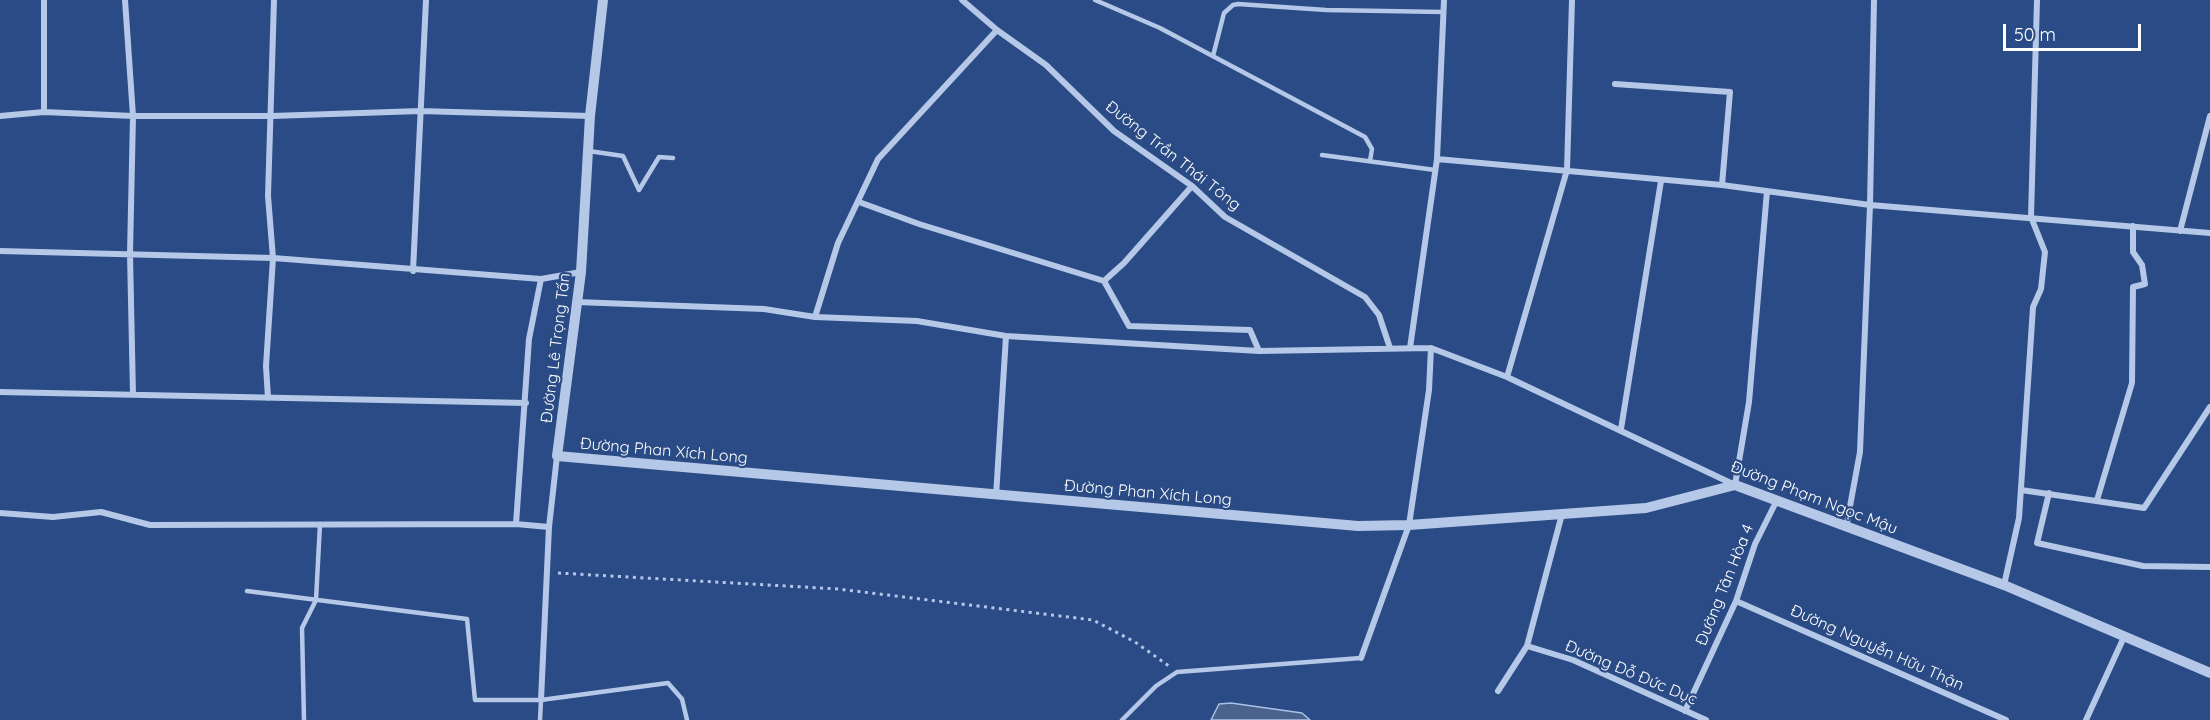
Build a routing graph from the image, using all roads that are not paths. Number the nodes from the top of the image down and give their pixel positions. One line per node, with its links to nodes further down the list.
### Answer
1 (44, 0): 17 (street)
2 (125, 0): 19 (street)
3 (274, 0): 20 (street)
4 (426, 0): 16 (street)
5 (603, 0): 21 (street, Đường Lê Trọng Tấn)
6 (962, 0): 13 (street, Đường Trần Thái Tông)
7 (1095, 0): 14 (lane)
8 (1444, 0): 12 (street)
9 (1572, 0): 30 (street)
10 (1874, 0): 36 (street)
11 (2037, 0): 37 (street)
12 (1443, 12): 14 (lane); 27 (street)
13 (997, 30): 32 (street, Đường Trần Thái Tông); 35 (street)
14 (1213, 57): 28 (lane)
15 (1615, 84): 33 (street)
16 (420, 111): 20 (street); 21 (street); 44 (street)
17 (44, 112): 18 (street); 19 (street)
18 (0, 116)
19 (133, 116): 20 (street); 42 (street)
20 (272, 116): 43 (street)
21 (590, 116): 24 (street, Đường Lê Trọng Tấn)
22 (2210, 116): 23 (street)
23 (2209, 127): 39 (street)
24 (589, 150): 26 (lane); 45 (street, Đường Lê Trọng Tấn)
25 (1322, 155): 28 (lane)
26 (673, 158)
27 (1437, 159): 29 (street); 30 (street)
28 (1370, 161): 29 (lane)
29 (1435, 170): 52 (street)
30 (1567, 170): 31 (street); 55 (street)
31 (1661, 181): 33 (street); 61 (street)
32 (1192, 186): 47 (street); 51 (street, Đường Trần Thái Tông)
33 (1722, 186): 34 (street)
34 (1767, 191): 36 (street); 63 (street)
35 (859, 202): 47 (street); 49 (street)
36 (1870, 204): 37 (street); 75 (street)
37 (2031, 217): 38 (street); 64 (street)
38 (2133, 226): 39 (street); 67 (street)
39 (2180, 231): 40 (street)
40 (2210, 233)
41 (0, 251): 42 (street)
42 (130, 254): 43 (street); 57 (street)
43 (273, 258): 44 (street); 58 (street)
44 (413, 271): 46 (street)
45 (581, 272): 46 (street); 48 (street, Đường Lê Trọng Tấn)
46 (541, 279): 59 (street)
47 (1104, 281): 54 (street)
48 (575, 302): 49 (street, Đường Phạm Ngọc Mậu); 62 (street, Đường Lê Trọng Tấn)
49 (815, 317): 50 (street, Đường Phạm Ngọc Mậu)
50 (1006, 336): 54 (street, Đường Phạm Ngọc Mậu); 66 (street)
51 (1390, 348): 52 (street, Đường Phạm Ngọc Mậu); 54 (street, Đường Phạm Ngọc Mậu)
52 (1410, 348): 53 (street, Đường Phạm Ngọc Mậu)
53 (1431, 348): 55 (street, Đường Phạm Ngọc Mậu); 73 (street)
54 (1259, 351)
55 (1507, 377): 61 (street, Đường Phạm Ngọc Mậu)
56 (0, 392): 57 (street)
57 (132, 395): 58 (street)
58 (268, 398): 59 (street)
59 (526, 403): 72 (street)
60 (2210, 407): 67 (street)
61 (1621, 429): 63 (street, Đường Phạm Ngọc Mậu)
62 (557, 456): 66 (street, Đường Phan Xích Long); 74 (street, Đường Lê Trọng Tấn)
63 (1735, 485): 68 (street, Đường Phạm Ngọc Mậu); 70 (street, Đường Phan Xích Long)
64 (2021, 490): 65 (street); 77 (street)
65 (2049, 493): 67 (street); 76 (street)
66 (996, 496): 73 (street, Đường Phan Xích Long)
67 (2097, 500)
68 (1776, 502): 75 (street, Đường Phạm Ngọc Mậu); 80 (street, Đường Tân Hòa 4)
69 (0, 513): 71 (street)
70 (1563, 514): 73 (street, Đường Phan Xích Long); 82 (street)
71 (320, 524): 72 (street); 79 (lane)
72 (516, 524): 74 (street)
73 (1409, 525): 83 (street)
74 (549, 527): 86 (street, Đường Lê Trọng Tấn)
75 (1846, 528): 77 (street, Đường Phạm Ngọc Mậu)
76 (2210, 567)
77 (2004, 585): 81 (street, Đường Phạm Ngọc Mậu)
78 (248, 591): 79 (lane)
79 (316, 600): 86 (lane); 88 (lane)
80 (1736, 602): 87 (street, Đường Tân Hòa 4); 93 (street, Đường Nguyễn Hữu Thận)
81 (2124, 637): 84 (street, Đường Phạm Ngọc Mậu); 94 (street)
82 (1527, 646): 85 (street); 87 (street, Đường Đỗ Đức Dục)
83 (1361, 658): 91 (lane)
84 (2210, 673)
85 (1498, 691)
86 (541, 700): 89 (lane); 90 (lane)
87 (1685, 711): 92 (street, Đường Đỗ Đức Dục)
88 (304, 720)
89 (540, 720)
90 (687, 720)
91 (1122, 720)
92 (1706, 720)
93 (2006, 720)
94 (2086, 720)

